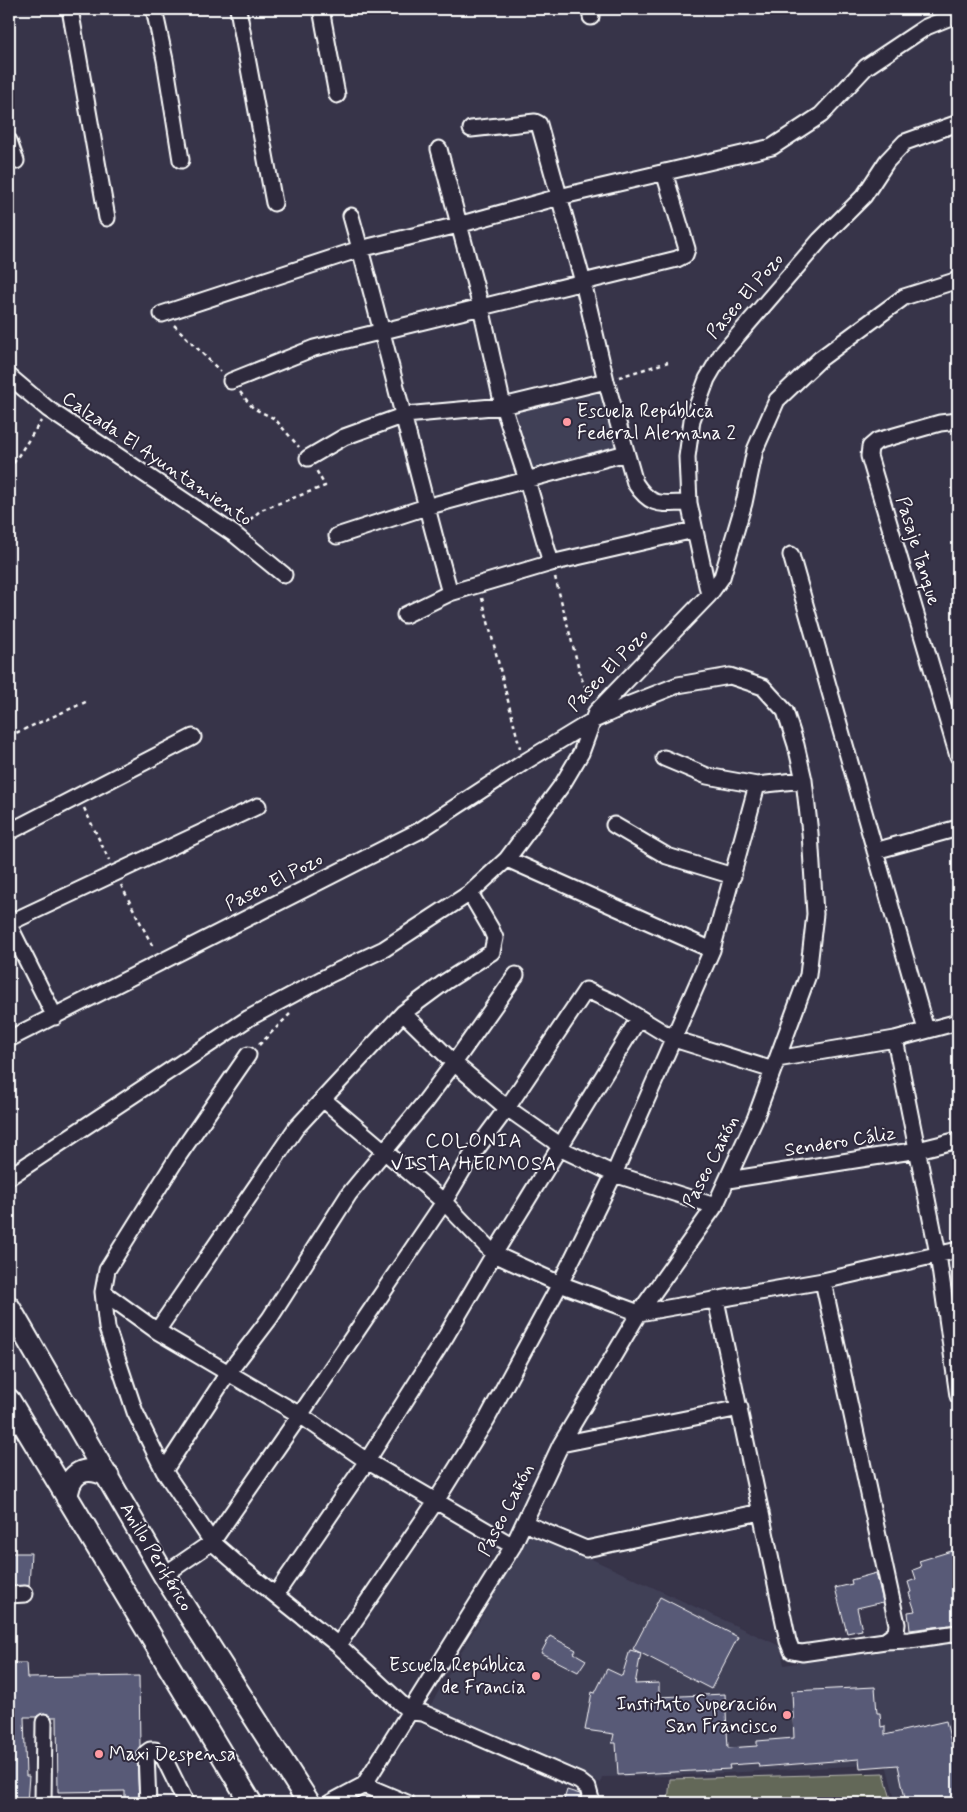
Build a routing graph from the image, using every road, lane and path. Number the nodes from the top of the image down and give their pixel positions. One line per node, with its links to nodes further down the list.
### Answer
1 (70, 9): 17 (street)
2 (154, 9): 11 (street)
3 (238, 9): 15 (street)
4 (321, 9): 6 (street)
5 (958, 14): 13 (street)
6 (337, 95)
7 (958, 122): 37 (street, Paseo El Pozo)
8 (471, 130): 14 (street)
9 (9, 141): 12 (street)
10 (439, 149): 18 (street)
11 (180, 160)
12 (16, 161)
13 (664, 172): 14 (street); 21 (street)
14 (559, 197): 18 (street); 21 (street)
15 (274, 203)
16 (351, 216): 19 (street)
17 (107, 218)
18 (458, 225): 19 (street); 22 (street)
19 (360, 248): 23 (street); 24 (street)
20 (958, 280): 47 (street)
21 (583, 282): 22 (street); 27 (street)
22 (481, 307): 24 (street); 29 (street)
23 (162, 314): 28 (path)
24 (381, 330): 28 (street); 31 (street)
25 (668, 362): 27 (path)
26 (9, 376): 30 (street, Calzada El Ayuntamiento)
27 (606, 380): 29 (street); 33 (street)
28 (231, 381): 34 (path)
29 (503, 406): 31 (street); 36 (street)
30 (48, 409): 35 (path); 40 (street, Calzada El Ayuntamiento)
31 (405, 415): 34 (street); 38 (street)
32 (958, 421): 53 (street, Pasaje Tanque)
33 (626, 453): 36 (street); 37 (street)
34 (308, 458): 40 (path)
35 (9, 470)
36 (527, 480): 38 (street); 43 (street)
37 (689, 503): 39 (street, Paseo El Pozo)
38 (426, 507): 41 (street); 46 (street)
39 (694, 530): 43 (street); 47 (street, Paseo El Pozo)
40 (234, 534): 44 (street, Calzada El Ayuntamiento)
41 (337, 536)
42 (791, 554): 62 (street)
43 (551, 563): 45 (street); 50 (path)
44 (284, 575)
45 (478, 585): 46 (street); 55 (path)
46 (450, 593): 48 (street)
47 (709, 595): 50 (street, Paseo El Pozo)
48 (405, 615)
49 (88, 701): 51 (path)
50 (594, 716): 55 (street, Paseo El Pozo); 56 (street, Paseo Cañón); 63 (street)
51 (9, 736)
52 (193, 738): 61 (street)
53 (958, 756)
54 (664, 758): 57 (street)
55 (523, 763): 70 (street, Paseo El Pozo)
56 (804, 780): 57 (street); 79 (street, Paseo Cañón)
57 (757, 785): 64 (street)
58 (258, 806): 66 (street)
59 (614, 825): 64 (street)
60 (958, 828): 62 (street)
61 (9, 832)
62 (875, 851): 73 (street)
63 (507, 859): 65 (street); 67 (street)
64 (733, 876): 67 (street)
65 (470, 893): 69 (street); 87 (street)
66 (9, 924): 70 (street)
67 (712, 950): 75 (street)
68 (516, 974): 78 (street)
69 (402, 1013): 78 (street); 80 (street)
70 (55, 1017): 74 (street, Paseo El Pozo)
71 (640, 1018): 75 (street); 81 (street); 83 (street)
72 (958, 1022): 73 (street)
73 (926, 1030): 76 (street)
74 (9, 1039)
75 (674, 1039): 79 (street); 86 (street)
76 (895, 1039): 79 (street); 84 (street)
77 (248, 1055): 96 (street)
78 (454, 1063): 81 (street); 85 (street)
79 (775, 1064): 88 (street, Paseo Cañón)
80 (322, 1099): 85 (street); 100 (street)
81 (507, 1108): 83 (street); 89 (street)
82 (958, 1140): 84 (street, Sendero Cáliz)
83 (559, 1148): 86 (street); 92 (street)
84 (918, 1150): 88 (street, Sendero Cáliz); 93 (street)
85 (384, 1152): 89 (street); 102 (street)
86 (614, 1174): 90 (street); 95 (street)
87 (9, 1177)
88 (728, 1180): 90 (street, Paseo Cañón)
89 (444, 1202): 92 (street); 106 (street)
90 (715, 1206): 99 (street, Paseo Cañón)
91 (958, 1250): 93 (street)
92 (494, 1254): 95 (street); 108 (street)
93 (938, 1254): 94 (street); 101 (street)
94 (823, 1281): 97 (street); 122 (street)
95 (560, 1284): 99 (street); 112 (street)
96 (103, 1292): 100 (street); 109 (street)
97 (716, 1300): 99 (street); 105 (street)
98 (9, 1308): 110 (highway, Anillo Periférico)
99 (640, 1313): 107 (street, Paseo Cañón)
100 (157, 1331): 102 (street)
101 (956, 1366): 103 (street)
102 (228, 1373): 106 (street); 109 (street)
103 (958, 1396)
104 (9, 1400): 111 (highway)
105 (740, 1408): 107 (street); 113 (street)
106 (300, 1415): 108 (street); 115 (street)
107 (561, 1444): 114 (street, Paseo Cañón)
108 (367, 1461): 112 (street); 119 (street)
109 (164, 1471): 115 (street)
110 (108, 1476): 111 (highway); 117 (highway, Anillo Periférico)
111 (68, 1498): 130 (highway)
112 (436, 1501): 116 (street); 123 (street)
113 (760, 1512): 114 (street); 122 (street)
114 (524, 1523): 116 (street, Paseo Cañón)
115 (212, 1542): 117 (street); 119 (street)
116 (513, 1546): 124 (street, Paseo Cañón)
117 (164, 1575): 131 (highway, Anillo Periférico)
118 (25, 1594): 120 (street)
119 (276, 1594): 123 (street)
120 (9, 1595)
121 (958, 1633): 122 (street)
122 (885, 1640)
123 (338, 1645): 124 (street)
124 (410, 1712): 126 (street, Paseo Cañón); 134 (street)
125 (44, 1722): 127 (street)
126 (364, 1785): 132 (street, Paseo Cañón); 133 (street)
127 (43, 1803)
128 (148, 1803): 129 (street)
129 (186, 1803)
130 (251, 1803)
131 (309, 1803)
132 (330, 1803)
133 (407, 1803)
134 (592, 1803)

